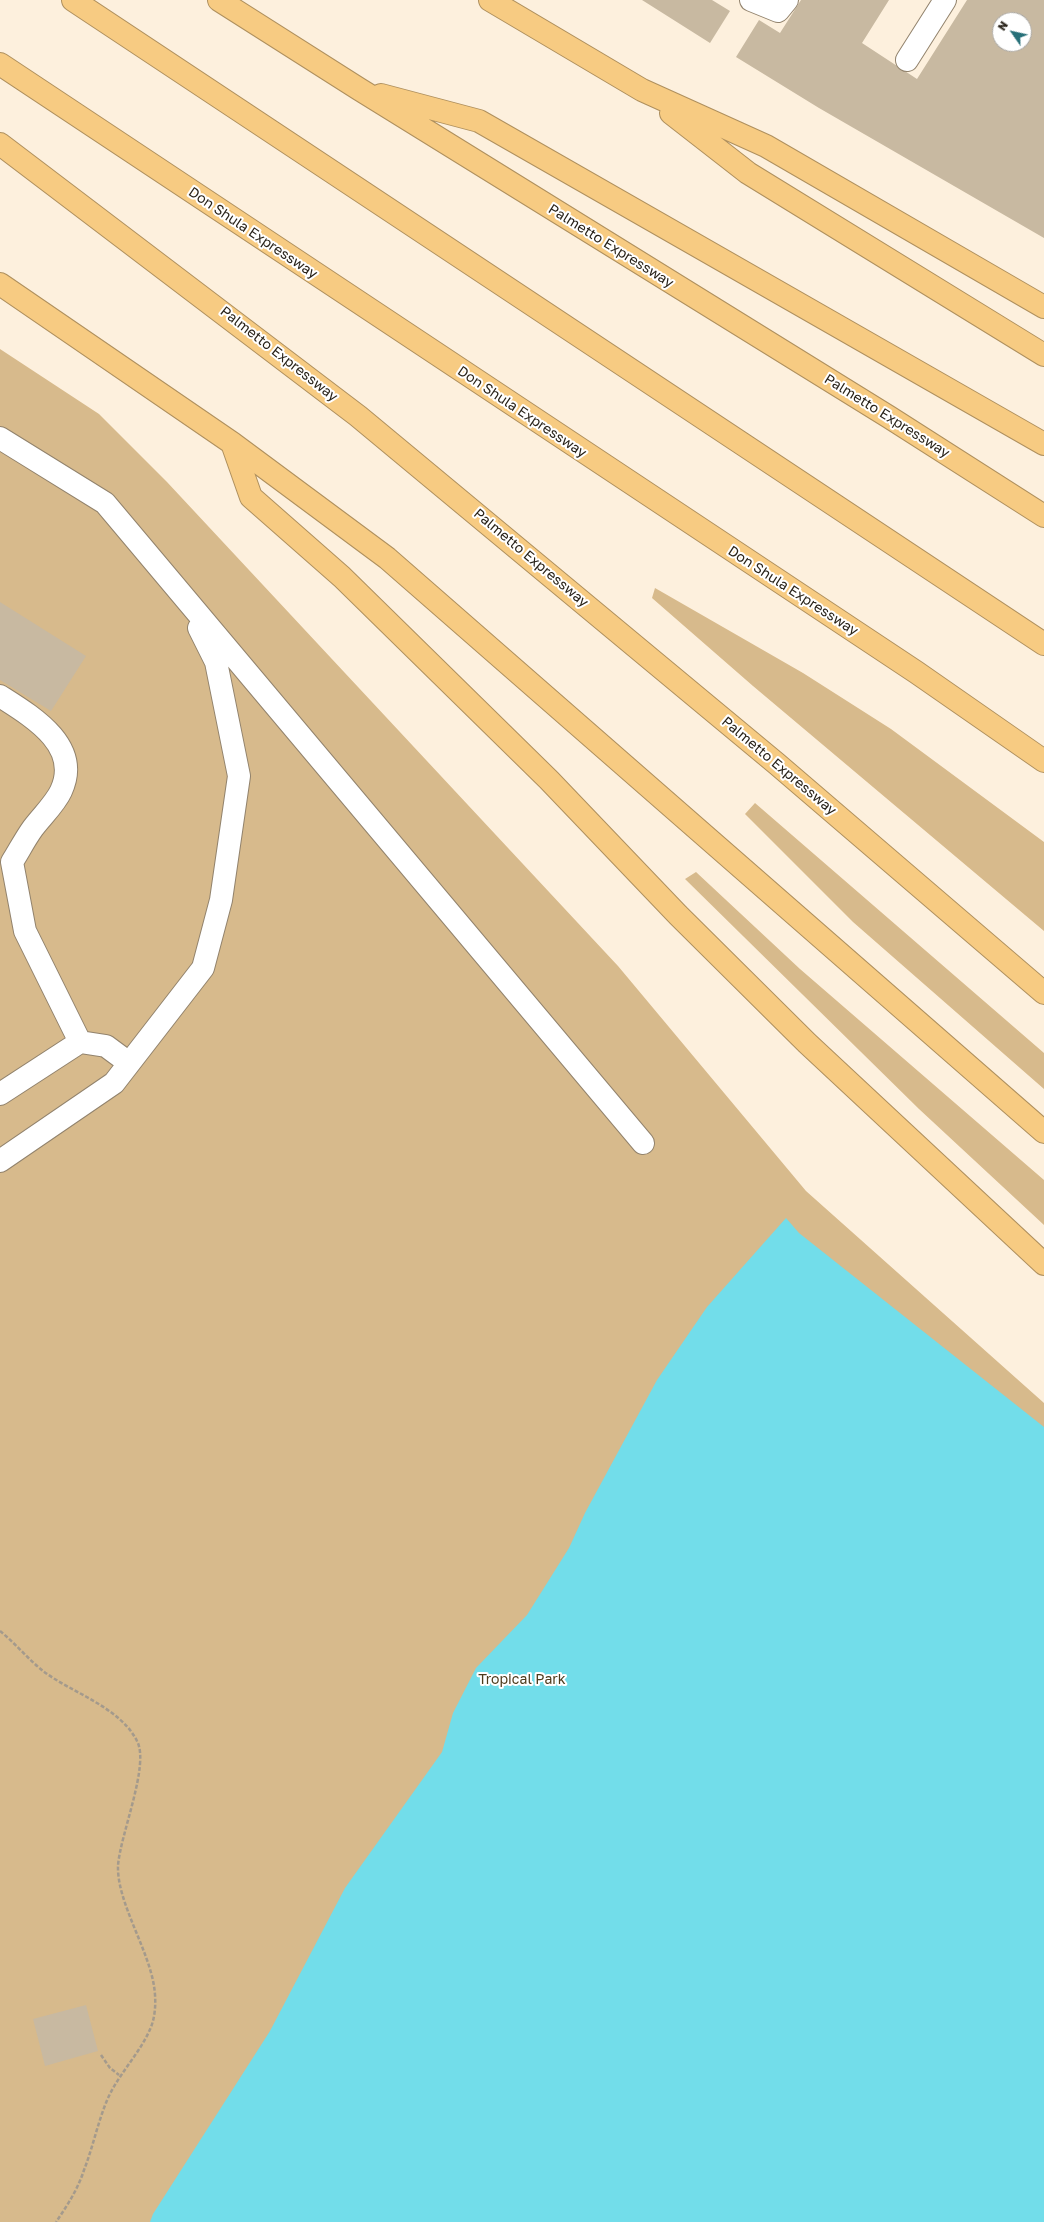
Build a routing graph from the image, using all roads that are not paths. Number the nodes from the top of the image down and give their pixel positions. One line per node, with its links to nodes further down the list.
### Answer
1 (73, 0): 20 (highway)
2 (220, 0): 9 (highway, Palmetto Expressway)
3 (490, 0): 10 (highway)
4 (751, 0): 5 (lane)
5 (787, 0)
6 (945, 0): 7 (lane)
7 (907, 60)
8 (0, 64): 22 (highway, Don Shula Expressway)
9 (359, 89): 17 (highway); 18 (highway, Palmetto Expressway)
10 (642, 90): 13 (highway); 14 (highway)
11 (0, 144): 23 (highway, Palmetto Expressway)
12 (0, 284): 16 (highway)
13 (1044, 306)
14 (1044, 355)
15 (0, 438): 19 (lane)
16 (232, 443): 27 (highway); 30 (highway)
17 (1044, 444)
18 (1044, 516)
19 (185, 598): 25 (lane); 28 (lane)
20 (1044, 644)
21 (0, 696): 24 (lane)
22 (1044, 761)
23 (1044, 993)
24 (80, 1042): 25 (lane); 26 (lane)
25 (129, 1063): 29 (lane)
26 (0, 1094)
27 (1044, 1132)
28 (643, 1143)
29 (0, 1160)
30 (1044, 1264)

